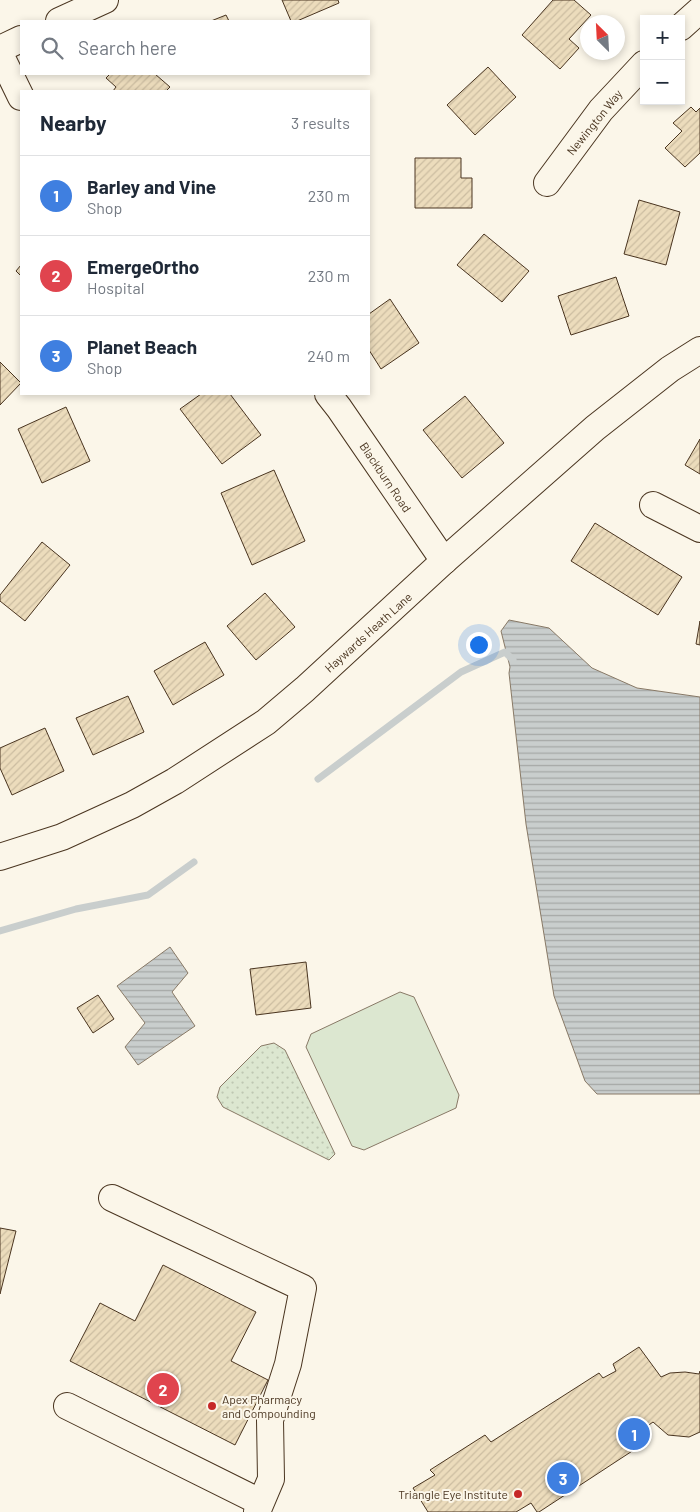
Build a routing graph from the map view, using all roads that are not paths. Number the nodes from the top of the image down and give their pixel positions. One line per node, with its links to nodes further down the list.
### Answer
1 (105, 0): 3 (street)
2 (700, 10): 4 (street)
3 (62, 20)
4 (685, 23)
5 (20, 39): 6 (street)
6 (0, 49)
7 (0, 54): 9 (street)
8 (640, 68): 10 (street, Newington Way)
9 (20, 94)
10 (547, 183)
11 (700, 350): 15 (street, Haywards Heath Lane)
12 (329, 395): 15 (street, Blackburn Road)
13 (653, 505): 14 (street)
14 (700, 529)
15 (444, 561): 16 (street, Haywards Heath Lane)
16 (0, 857)
17 (112, 1198): 19 (street)
18 (67, 1406): 19 (street)
19 (258, 1507)

